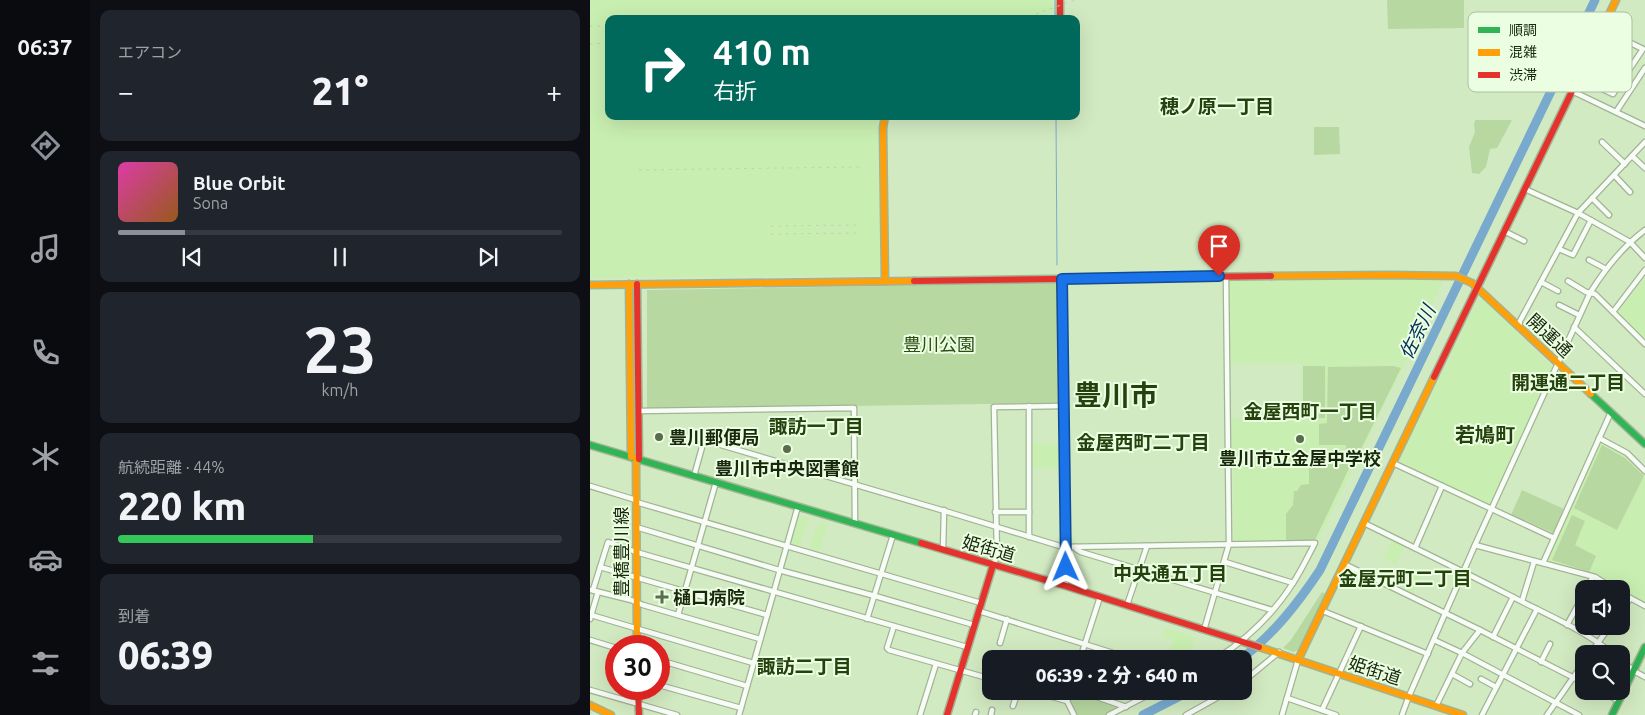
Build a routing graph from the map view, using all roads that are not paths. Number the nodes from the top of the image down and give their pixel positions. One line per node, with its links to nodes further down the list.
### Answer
1 (1060, 0): 4 (street)
2 (1616, 0): 3 (street)
3 (1610, 12)
4 (1060, 15)
5 (1632, 43): 6 (street)
6 (1632, 66)
7 (1645, 68): 8 (street)
8 (1632, 88)
9 (1572, 92): 11 (street); 20 (street)
10 (1629, 92): 11 (street)
11 (1616, 112): 13 (street)
12 (884, 120): 37 (street)
13 (1645, 126)
14 (1602, 142): 17 (street)
15 (1645, 142): 16 (street)
16 (1632, 156): 17 (street); 18 (street)
17 (1625, 164): 19 (street)
18 (1645, 168)
19 (1614, 176): 21 (street); 22 (street)
20 (1525, 189): 23 (street); 27 (street)
21 (1630, 192)
22 (1592, 198): 23 (street); 24 (street)
23 (1578, 213): 25 (street); 30 (street)
24 (1609, 215)
25 (1591, 220): 29 (street); 30 (street)
26 (1645, 230): 29 (street)
27 (1504, 231): 28 (street); 43 (street)
28 (1524, 242)
29 (1630, 242): 31 (street); 33 (street)
30 (1559, 249): 38 (street)
31 (1645, 258)
32 (1589, 260): 33 (street)
33 (1606, 269): 45 (street)
34 (1645, 270): 47 (street)
35 (1226, 276): 36 (street); 43 (street, 開運通); 84 (street)
36 (1062, 279): 37 (street); 55 (street)
37 (885, 282): 41 (street)
38 (1541, 282): 44 (street); 49 (street)
39 (1568, 282): 45 (street)
40 (629, 284): 41 (street); 42 (street); 61 (street)
41 (637, 284): 56 (street)
42 (590, 285)
43 (1478, 288): 49 (street, 開運通); 62 (street)
44 (1558, 291)
45 (1590, 293): 47 (street); 48 (street)
46 (1559, 305): 48 (street)
47 (1613, 312): 51 (street)
48 (1579, 315): 50 (street)
49 (1519, 327): 52 (street, 開運通)
50 (1574, 327): 52 (street); 53 (street)
51 (1645, 344)
52 (1557, 363): 57 (street, 開運通); 71 (street)
53 (1645, 394)
54 (1029, 406): 55 (street); 73 (street); 74 (street)
55 (1064, 406): 88 (street)
56 (638, 411): 61 (street); 66 (street)
57 (1611, 412): 58 (street); 59 (street, 開運通)
58 (1599, 438): 63 (street); 82 (street)
59 (1644, 442)
60 (590, 445): 61 (street, 姫街道)
61 (635, 458): 64 (street, 姫街道); 69 (street, 豊橋豊川線)
62 (1393, 463): 68 (street); 77 (street)
63 (1645, 471)
64 (694, 476): 65 (street, 姫街道); 66 (street)
65 (716, 482): 70 (street, 姫街道); 75 (street)
66 (855, 485): 72 (street); 76 (street)
67 (590, 486): 69 (street)
68 (1442, 486): 71 (street); 90 (street)
69 (636, 501): 75 (street); 78 (street, 豊橋豊川線)
70 (798, 506): 76 (street, 姫街道); 86 (street)
71 (1492, 509): 82 (street); 85 (street)
72 (944, 510): 79 (street); 91 (street)
73 (995, 512): 74 (street); 79 (street)
74 (1030, 512): 81 (street)
75 (704, 522): 83 (street); 86 (street)
76 (855, 523): 80 (street, 姫街道)
77 (1364, 523): 90 (street); 96 (street)
78 (636, 527): 83 (street); 92 (street, 豊橋豊川線)
79 (996, 527): 81 (street); 97 (street)
80 (893, 535): 91 (street, 姫街道); 103 (street)
81 (1029, 537): 88 (street)
82 (1554, 538): 95 (street)
83 (698, 544): 99 (street); 101 (street)
84 (1229, 544): 87 (street); 93 (street); 108 (street)
85 (1475, 545): 94 (street); 102 (street)
86 (786, 546): 101 (street); 103 (street)
87 (1147, 546): 89 (street); 100 (street)
88 (1066, 547): 89 (street); 109 (street)
89 (1075, 547): 100 (street)
90 (1415, 548): 102 (street)
91 (943, 550): 97 (street, 姫街道)
92 (636, 552): 98 (street); 99 (street); 104 (street, 豊橋豊川線)
93 (1225, 562): 108 (street); 113 (street)
94 (1534, 562): 95 (street); 118 (street)
95 (1543, 563): 105 (street)
96 (1344, 564): 125 (street); 128 (street)
97 (993, 565): 109 (street, 姫街道); 120 (street)
98 (600, 567): 104 (street); 110 (street)
99 (691, 567): 111 (street); 112 (street)
100 (1139, 569): 113 (street); 121 (street)
101 (779, 570): 112 (street); 114 (street)
102 (1464, 571): 116 (street); 128 (street)
103 (881, 573): 114 (street); 120 (street)
104 (637, 577): 111 (street); 119 (street, 豊橋豊川線)
105 (1593, 577): 106 (street); 107 (street)
106 (1591, 580)
107 (1598, 580)
108 (1293, 583): 124 (street)
109 (1066, 586): 115 (street, 姫街道)
110 (594, 591): 119 (street); 131 (street)
111 (684, 591): 129 (street); 130 (street)
112 (774, 591): 130 (street); 132 (street)
113 (1215, 592): 124 (street); 139 (street)
114 (875, 596): 132 (street); 134 (street)
115 (1100, 597): 121 (street, 姫街道); 150 (street)
116 (1513, 597): 118 (street); 143 (street)
117 (1630, 599): 122 (street)
118 (1522, 601): 123 (street)
119 (637, 603): 129 (street); 138 (street, 豊橋豊川線)
120 (981, 603): 127 (street)
121 (1127, 606): 139 (street, 姫街道)
122 (1645, 606)
123 (1537, 609): 135 (street); 157 (street)
124 (1272, 610): 147 (street)
125 (1323, 610): 137 (street); 164 (street)
126 (1575, 610): 135 (street)
127 (979, 611): 133 (street); 134 (street)
128 (1446, 613): 140 (street); 146 (street)
129 (678, 615): 144 (street)
130 (767, 615): 144 (street)
131 (591, 617): 138 (street)
132 (867, 619): 136 (street)
133 (1007, 619): 149 (street); 150 (street)
134 (974, 625): 155 (street)
135 (1567, 625): 148 (street)
136 (894, 626): 155 (street); 168 (street)
137 (1362, 626): 163 (street); 174 (street)
138 (637, 629): 141 (street, 豊橋豊川線); 167 (street)
139 (1204, 630): 147 (street, 姫街道)
140 (1480, 630): 143 (street); 162 (street)
141 (637, 635)
142 (1604, 635): 148 (street)
143 (1493, 637): 157 (street)
144 (760, 639): 167 (street)
145 (590, 640): 152 (street)
146 (1434, 640): 162 (street); 163 (street)
147 (1239, 642): 160 (street); 161 (street, 姫街道)
148 (1599, 642): 153 (street); 154 (street)
149 (1000, 643)
150 (1085, 643): 158 (street); 159 (street)
151 (1550, 644): 165 (street)
152 (605, 645)
153 (1597, 645)
154 (1602, 645)
155 (967, 647): 170 (street)
156 (1645, 648): 171 (street)
157 (1516, 649): 165 (street); 176 (street)
158 (1083, 650)
159 (1106, 650)
160 (1228, 650)
161 (1277, 652): 164 (street, 姫街道); 173 (street)
162 (1462, 653): 175 (street); 176 (street)
163 (1428, 654): 187 (street)
164 (1298, 660): 174 (street, 姫街道); 188 (street)
165 (1541, 662): 178 (street)
166 (670, 663): 183 (street)
167 (753, 663): 183 (street)
168 (936, 664): 170 (street); 209 (street)
169 (1630, 668): 171 (street)
170 (960, 671): 177 (street); 210 (street)
171 (1634, 671): 179 (street); 196 (street)
172 (1575, 673): 178 (street)
173 (1252, 674)
174 (1338, 674): 187 (street, 姫街道); 204 (street)
175 (1452, 674): 182 (street); 201 (street)
176 (1503, 674): 184 (street); 197 (street)
177 (982, 677)
178 (1572, 677): 180 (street); 197 (street)
179 (1645, 677)
180 (1575, 678)
181 (1480, 679): 184 (street)
182 (1470, 684)
183 (747, 686): 203 (street)
184 (1496, 687): 218 (street)
185 (670, 689): 203 (street)
186 (590, 690): 198 (street)
187 (1409, 696): 201 (street, 姫街道); 216 (street)
188 (1287, 698): 204 (street); 214 (street)
189 (638, 700): 198 (street)
190 (1015, 700): 200 (street)
191 (1063, 700): 195 (street)
192 (1106, 700): 202 (street)
193 (1139, 700): 202 (street)
194 (1213, 700): 213 (street)
195 (1067, 701): 211 (street)
196 (1619, 701): 221 (street)
197 (1555, 703): 219 (street); 220 (street)
198 (638, 704): 206 (street); 207 (street)
199 (590, 705): 205 (street)
200 (1013, 706)
201 (1436, 706): 217 (street, 姫街道)
202 (1126, 707): 212 (street)
203 (740, 708): 208 (street)
204 (1322, 710): 215 (street)
205 (611, 715)
206 (639, 715)
207 (676, 715)
208 (739, 715)
209 (920, 715)
210 (947, 715)
211 (1074, 715)
212 (1109, 715)
213 (1186, 715)
214 (1282, 715)
215 (1336, 715)
216 (1402, 715)
217 (1462, 715)
218 (1482, 715)
219 (1547, 715)
220 (1579, 715)
221 (1612, 715)

